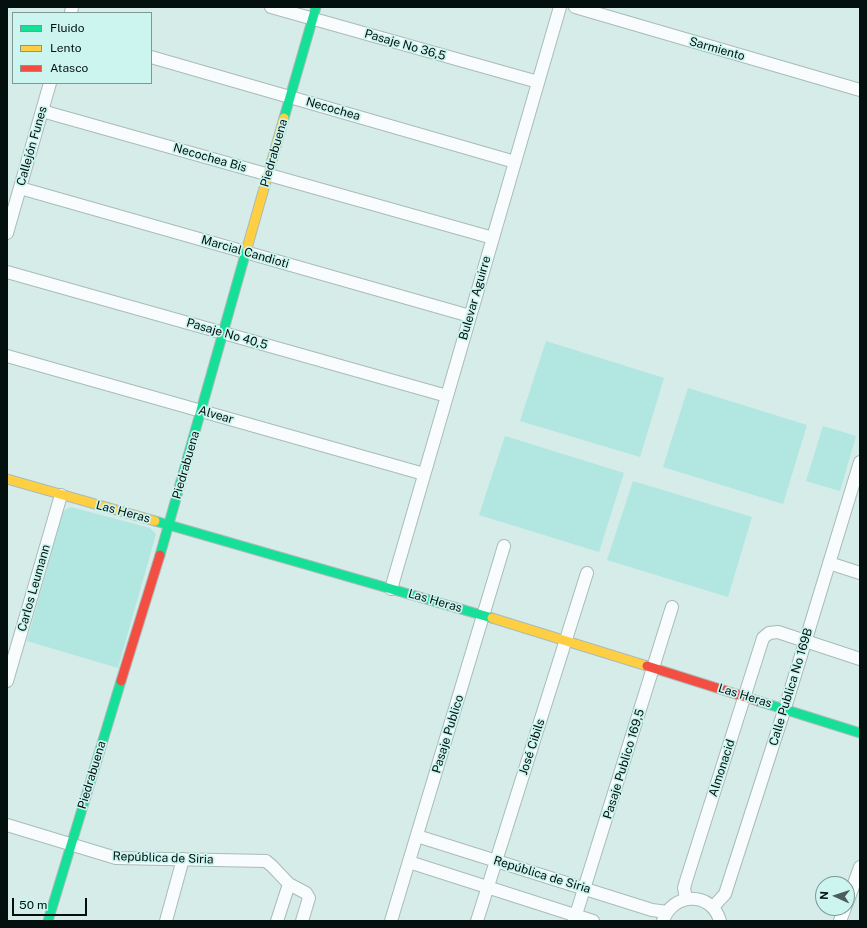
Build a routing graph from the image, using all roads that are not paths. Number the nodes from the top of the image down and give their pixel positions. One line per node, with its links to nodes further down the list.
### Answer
1 (271, 7): 4 (street, Pasaje No 36,5)
2 (560, 7): 6 (street, Bulevar Aguirre)
3 (575, 7): 8 (street, Sarmiento)
4 (314, 13): 6 (street, Pasaje No 36,5); 9 (street, Piedrabuena)
5 (152, 57): 9 (street, Necochea)
6 (538, 82): 11 (street, Bulevar Aguirre)
7 (50, 84): 10 (street, Callejón Funes)
8 (860, 90)
9 (290, 97): 11 (street, Necochea); 12 (street, Piedrabuena)
10 (42, 112): 12 (street, Necochea Bis); 13 (street, Callejón Funes)
11 (515, 162): 15 (street, Bulevar Aguirre)
12 (268, 175): 15 (street, Necochea Bis); 16 (street, Piedrabuena)
13 (20, 188): 14 (street, Callejón Funes); 16 (street, Marcial Candioti)
14 (7, 233)
15 (493, 238): 18 (street, Bulevar Aguirre)
16 (246, 252): 18 (street, Marcial Candioti); 19 (street, Piedrabuena)
17 (7, 272): 19 (street, Pasaje No 40,5)
18 (470, 316): 21 (street, Bulevar Aguirre)
19 (223, 333): 21 (street, Pasaje No 40,5); 22 (street, Piedrabuena)
20 (7, 356): 22 (street, Alvear)
21 (447, 396): 24 (street, Bulevar Aguirre)
22 (201, 411): 24 (street, Alvear); 28 (street, Piedrabuena)
23 (860, 462): 26 (street, Calle Publica No 169B)
24 (424, 474): 33 (street, Bulevar Aguirre)
25 (7, 479): 27 (street, Las Heras)
26 (856, 488): 30 (street, Calle Publica No 169B)
27 (61, 495): 28 (street, Las Heras); 40 (street, Carlos Leumann)
28 (169, 524): 33 (street, Las Heras); 46 (street, Piedrabuena)
29 (504, 546): 35 (street, Pasaje Publico)
30 (829, 563): 32 (street); 37 (street, Calle Publica No 169B)
31 (587, 573): 36 (street, José Cibils)
32 (860, 573)
33 (391, 589): 35 (street, Las Heras)
34 (672, 607): 39 (street, Pasaje Publico 169,5)
35 (483, 615): 36 (street, Las Heras); 45 (street, Pasaje Publico)
36 (566, 640): 39 (street, Las Heras); 48 (street, José Cibils)
37 (805, 642): 38 (street); 41 (street, Almonacid); 42 (street, Calle Publica No 169B)
38 (860, 659)
39 (654, 668): 41 (street, Las Heras); 54 (street, Pasaje Publico 169,5)
40 (7, 681)
41 (745, 696): 42 (street, Las Heras); 55 (street, Almonacid)
42 (785, 708): 43 (street, Las Heras); 56 (street, Calle Publica No 169B)
43 (860, 733)
44 (7, 825): 46 (street, República de Siria)
45 (417, 836): 48 (street, República de Siria); 49 (street, Pasaje Publico)
46 (70, 845): 47 (street, República de Siria); 59 (street, Piedrabuena)
47 (183, 859): 52 (street, República de Siria); 60 (street)
48 (496, 860): 53 (street, José Cibils); 54 (street, República de Siria)
49 (409, 862): 53 (street); 63 (street, Pasaje Publico)
50 (860, 867): 51 (street)
51 (855, 881)
52 (289, 884): 61 (street); 62 (street, República de Siria)
53 (488, 887): 58 (street); 64 (street, José Cibils)
54 (585, 888): 57 (street, República de Siria); 58 (street, Pasaje Publico 169,5)
55 (686, 899): 56 (street); 57 (street)
56 (713, 907): 66 (street)
57 (665, 916)
58 (575, 918): 65 (street)
59 (48, 921)
60 (166, 921)
61 (277, 921)
62 (302, 921)
63 (391, 921)
64 (477, 921)
65 (593, 921)
66 (720, 921)

